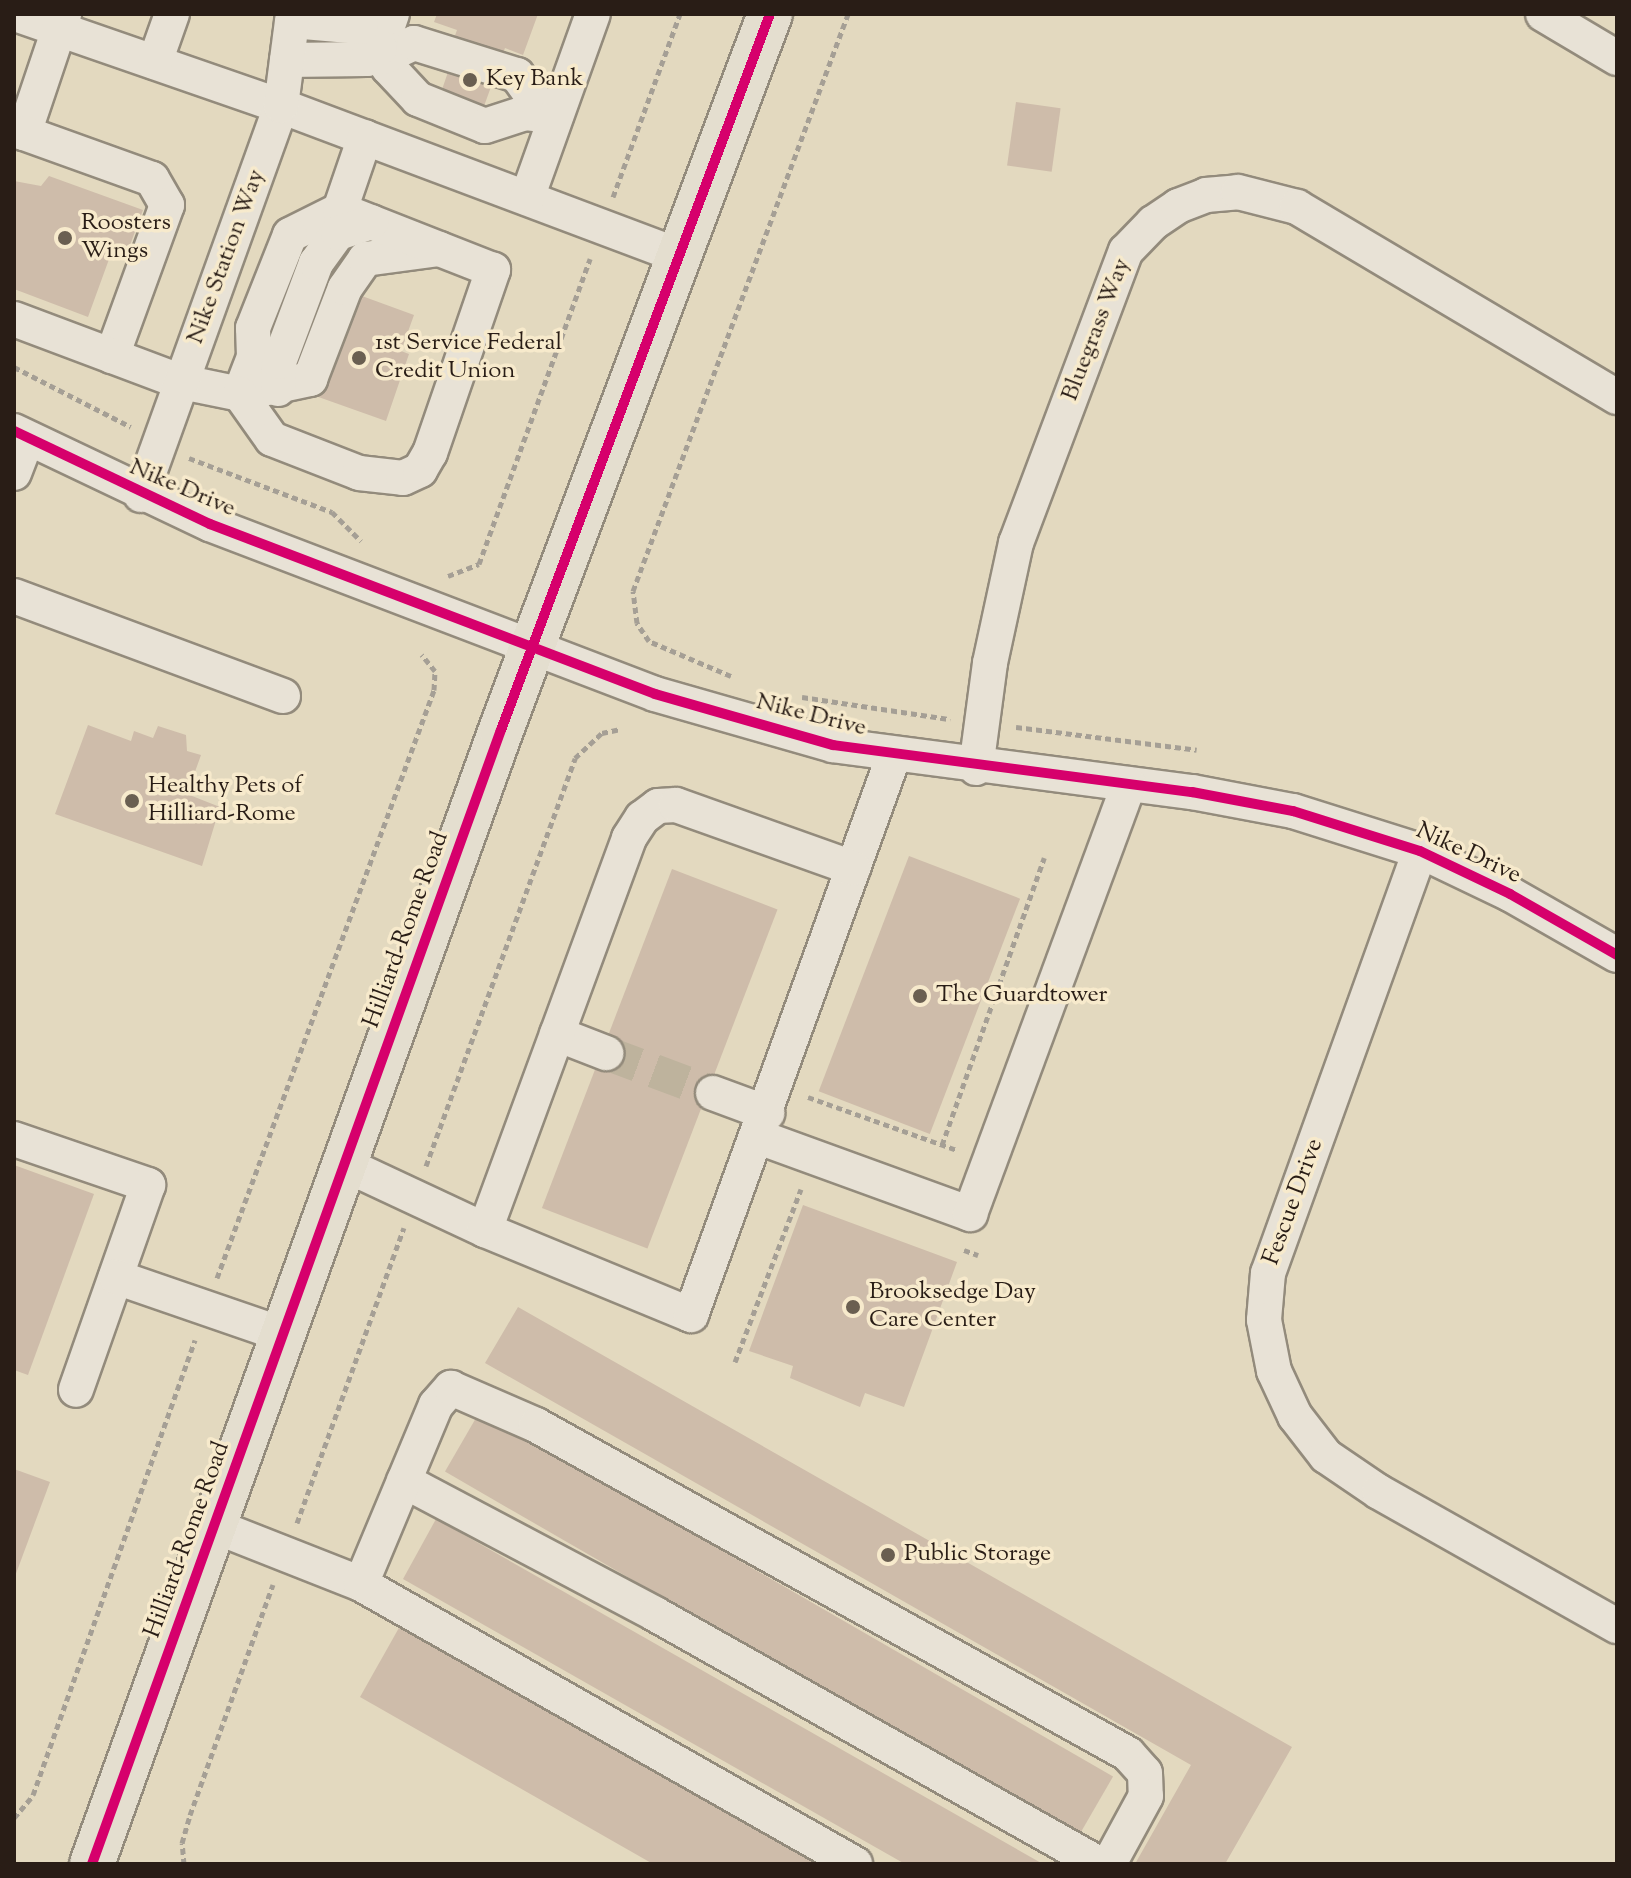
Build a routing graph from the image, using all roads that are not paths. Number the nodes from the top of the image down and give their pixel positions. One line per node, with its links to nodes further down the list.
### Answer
1 (15, 14): 8 (street)
2 (172, 14): 11 (street)
3 (392, 14): 12 (street)
4 (593, 14): 14 (street)
5 (770, 14): 22 (main road, Hilliard-Rome Road)
6 (1543, 14): 9 (street)
7 (293, 18): 10 (street, Nike Station Way); 12 (street)
8 (61, 22): 11 (street); 15 (street)
9 (1617, 58)
10 (287, 60): 12 (street); 13 (street, Nike Station Way)
11 (155, 62): 13 (street)
12 (387, 62): 14 (street); 14 (street)
13 (281, 106): 16 (street); 25 (street, Nike Station Way)
14 (538, 115): 17 (street)
15 (19, 131): 24 (street)
16 (365, 137): 17 (street); 18 (street)
17 (527, 198): 22 (street)
18 (340, 210): 19 (street); 27 (street)
19 (371, 222): 20 (street); 26 (street)
20 (407, 236): 21 (street); 26 (street)
21 (441, 249): 26 (street); 27 (street)
22 (682, 257): 33 (main road, Hilliard-Rome Road)
23 (14, 319): 24 (street)
24 (112, 356): 25 (street)
25 (182, 382): 27 (street); 31 (street, Nike Station Way)
26 (278, 389): 27 (street)
27 (240, 394)
28 (1617, 397): 36 (street, Bluegrass Way)
29 (20, 435): 30 (street); 31 (street, Nike Drive)
30 (14, 473)
31 (141, 495): 33 (street, Nike Drive)
32 (14, 596): 34 (street)
33 (533, 646): 35 (street, Nike Drive); 46 (main road, Hilliard-Rome Road)
34 (283, 696)
35 (894, 755): 36 (street, Nike Drive); 39 (street)
36 (976, 768): 37 (street, Nike Drive)
37 (1129, 785): 38 (street, Nike Drive); 44 (street)
38 (1420, 851): 40 (street, Nike Drive); 54 (street, Fescue Drive)
39 (853, 868): 41 (street); 44 (street)
40 (1617, 955)
41 (557, 1034): 42 (street); 47 (street)
42 (606, 1053)
43 (713, 1093): 44 (street)
44 (763, 1125): 47 (street)
45 (14, 1139): 48 (street)
46 (344, 1164): 47 (street); 49 (main road, Hilliard-Rome Road)
47 (485, 1230)
48 (116, 1277): 49 (street); 50 (street)
49 (282, 1334): 52 (main road, Hilliard-Rome Road)
50 (76, 1390)
51 (404, 1481): 53 (street); 57 (street); 58 (street)
52 (214, 1526): 53 (street); 55 (main road, Hilliard-Rome Road)
53 (361, 1584): 56 (street)
54 (1617, 1626)
55 (92, 1864)
56 (855, 1864)
57 (1099, 1864)
58 (1109, 1864)

